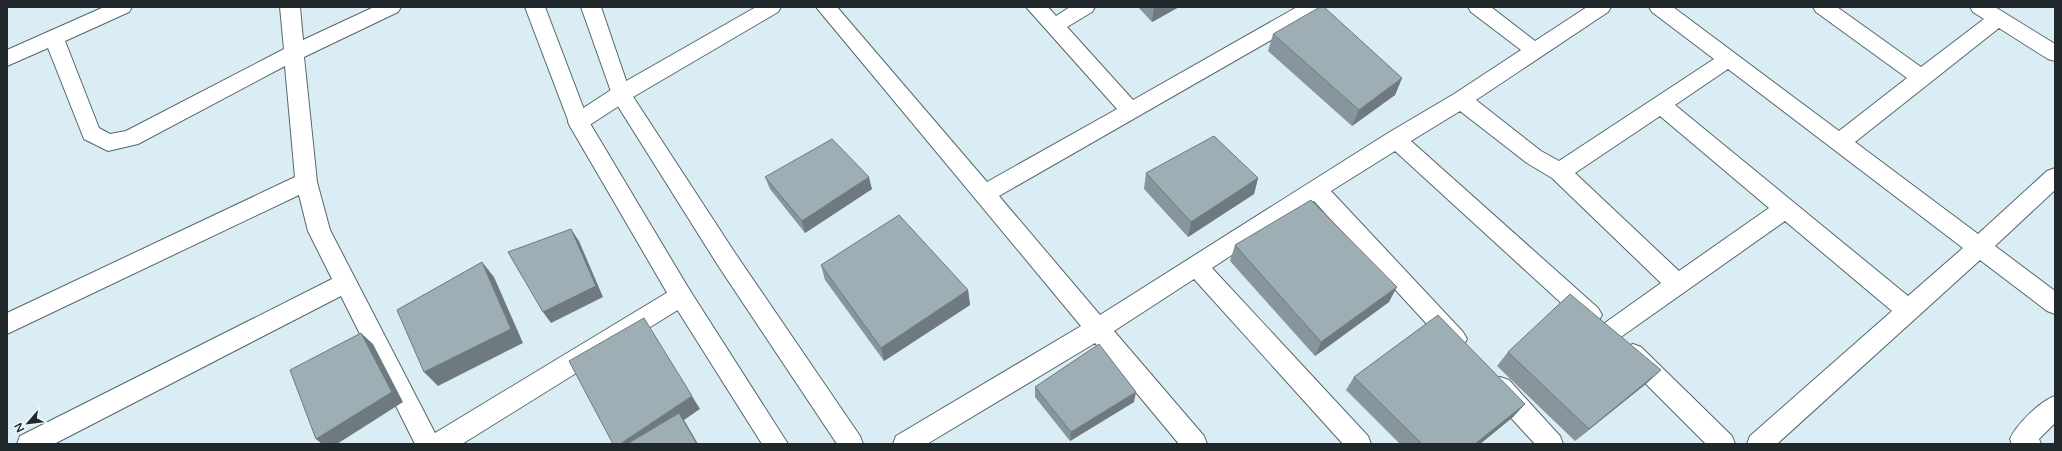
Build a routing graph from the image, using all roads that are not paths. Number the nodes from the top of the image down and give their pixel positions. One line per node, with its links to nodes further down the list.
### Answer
1 (122, 7): 18 (street)
2 (290, 7): 20 (street)
3 (391, 7): 20 (street)
4 (535, 7): 29 (street)
5 (590, 7): 25 (street)
6 (770, 7): 25 (street)
7 (826, 7): 36 (street)
8 (1036, 7): 17 (street)
9 (1085, 7): 17 (street)
10 (1312, 7): 28 (street)
11 (1478, 7): 19 (street)
12 (1601, 7): 19 (street)
13 (1659, 7): 23 (street)
14 (1823, 7): 24 (street)
15 (1980, 7): 16 (street)
16 (1998, 19): 21 (street); 24 (street)
17 (1054, 26): 28 (street)
18 (54, 38): 20 (street); 22 (street)
19 (1535, 51): 26 (street)
20 (294, 53): 34 (street)
21 (2055, 54)
22 (7, 58)
23 (1728, 59): 27 (street); 31 (street)
24 (1922, 78): 31 (street)
25 (621, 94): 29 (street); 56 (street)
26 (1461, 100): 30 (street); 32 (street)
27 (1661, 105): 32 (street); 37 (street)
28 (1131, 111): 36 (street)
29 (578, 122): 42 (street)
30 (1395, 139): 35 (street); 47 (street)
31 (1840, 142): 38 (street)
32 (1560, 172): 41 (street)
33 (2055, 177): 38 (street)
34 (306, 182): 40 (street); 45 (street)
35 (1316, 189): 39 (street); 48 (street)
36 (984, 194): 46 (street)
37 (1786, 208): 41 (street); 44 (street)
38 (1979, 247): 43 (street); 44 (street)
39 (1195, 265): 46 (street); 59 (street)
40 (345, 283): 52 (street); 53 (street)
41 (1678, 284): 47 (street)
42 (681, 296): 54 (street); 55 (street)
43 (2055, 304)
44 (1909, 310): 62 (street)
45 (7, 324)
46 (1099, 328): 57 (street); 58 (street)
47 (1610, 332): 61 (street)
48 (1471, 357)
49 (1487, 374): 60 (street)
50 (2055, 406): 51 (street)
51 (2023, 442)
52 (29, 444)
53 (428, 444)
54 (440, 444)
55 (776, 444)
56 (850, 444)
57 (905, 444)
58 (1195, 444)
59 (1359, 444)
60 (1551, 444)
61 (1723, 444)
62 (1759, 444)

